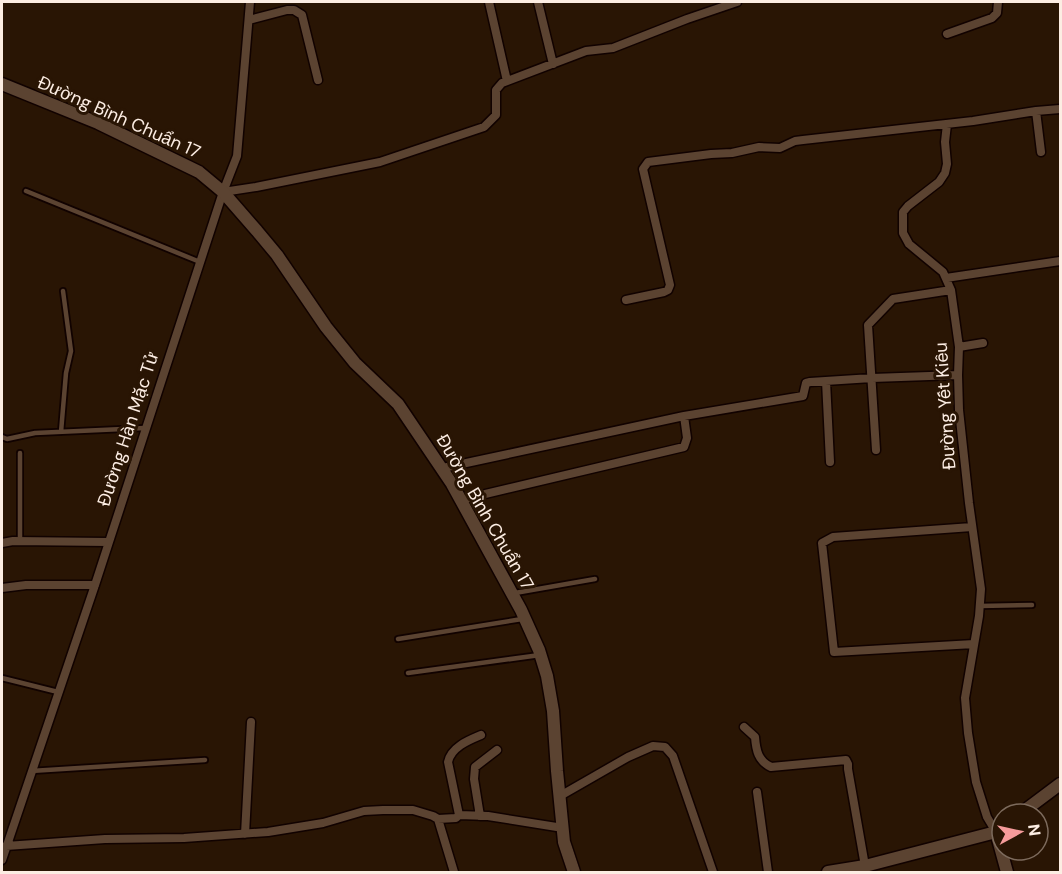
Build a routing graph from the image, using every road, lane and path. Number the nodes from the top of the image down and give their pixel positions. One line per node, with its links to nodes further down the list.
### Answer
1 (250, 2): 6 (street, Đường Hàn Mặc Tử)
2 (489, 2): 10 (street)
3 (538, 2): 8 (street)
4 (734, 2): 8 (street)
5 (998, 2): 7 (street)
6 (249, 20): 9 (street); 17 (street, Đường Hàn Mặc Tử)
7 (947, 34)
8 (553, 64): 10 (street)
9 (318, 80)
10 (507, 81): 17 (street)
11 (2, 84): 17 (street, Đường Bình Chuẩn 17)
12 (1060, 109): 13 (street)
13 (1036, 111): 14 (street); 15 (street)
14 (947, 124): 20 (street, Đường Yết Kiêu); 23 (street)
15 (1041, 153)
16 (26, 191): 19 (lane)
17 (223, 192): 19 (street, Đường Hàn Mặc Tử); 36 (street, Đường Bình Chuẩn 17)
18 (1060, 261): 20 (street)
19 (200, 262): 30 (street, Đường Hàn Mặc Tử)
20 (946, 278): 21 (street, Đường Yết Kiêu)
21 (951, 290): 25 (street, Đường Yết Kiêu); 27 (street)
22 (63, 291): 31 (lane)
23 (626, 300)
24 (983, 343): 25 (street)
25 (959, 347): 26 (street, Đường Yết Kiêu)
26 (958, 375): 27 (street); 38 (street, Đường Yết Kiêu)
27 (872, 378): 28 (street); 33 (street)
28 (826, 381): 29 (street); 35 (street)
29 (684, 416): 36 (street); 37 (street)
30 (145, 428): 31 (lane); 40 (street, Đường Hàn Mặc Tử)
31 (61, 432): 32 (lane)
32 (2, 436)
33 (876, 450)
34 (20, 453): 39 (lane)
35 (830, 462)
36 (442, 468): 37 (street, Đường Bình Chuẩn 17)
37 (460, 500): 45 (street, Đường Bình Chuẩn 17)
38 (972, 527): 47 (street, Đường Yết Kiêu); 50 (street)
39 (20, 541): 40 (street); 41 (street)
40 (108, 542): 43 (street, Đường Hàn Mặc Tử)
41 (2, 543)
42 (595, 579): 45 (lane)
43 (94, 585): 44 (street); 54 (street, Đường Hàn Mặc Tử)
44 (2, 588)
45 (512, 593): 48 (street, Đường Bình Chuẩn 17)
46 (1032, 605): 47 (lane)
47 (979, 606): 50 (street, Đường Yết Kiêu)
48 (525, 618): 49 (lane); 51 (street, Đường Bình Chuẩn 17)
49 (398, 639)
50 (974, 644): 68 (street, Đường Yết Kiêu)
51 (540, 655): 52 (lane); 63 (street, Đường Bình Chuẩn 17)
52 (408, 674)
53 (2, 678): 54 (lane)
54 (58, 692): 60 (street, Đường Hàn Mặc Tử)
55 (251, 722): 71 (street)
56 (744, 727): 74 (street)
57 (482, 735): 65 (street)
58 (497, 750): 66 (street)
59 (205, 760): 60 (lane)
60 (32, 771): 72 (street, Đường Hàn Mặc Tử)
61 (1060, 784): 64 (street)
62 (758, 792): 78 (street)
63 (560, 796): 69 (street, Đường Bình Chuẩn 17); 77 (street)
64 (1036, 802)
65 (459, 815): 66 (street); 67 (street)
66 (480, 816): 69 (street)
67 (438, 819): 71 (street); 75 (street)
68 (990, 820)
69 (563, 828): 76 (street, Đường Bình Chuẩn 17)
70 (990, 832): 74 (street)
71 (245, 834): 72 (street)
72 (6, 846): 73 (street, Đường Hàn Mặc Tử)
73 (2, 860)
74 (865, 866): 79 (street)
75 (454, 873)
76 (574, 873)
77 (713, 873)
78 (768, 873)
79 (828, 873)

